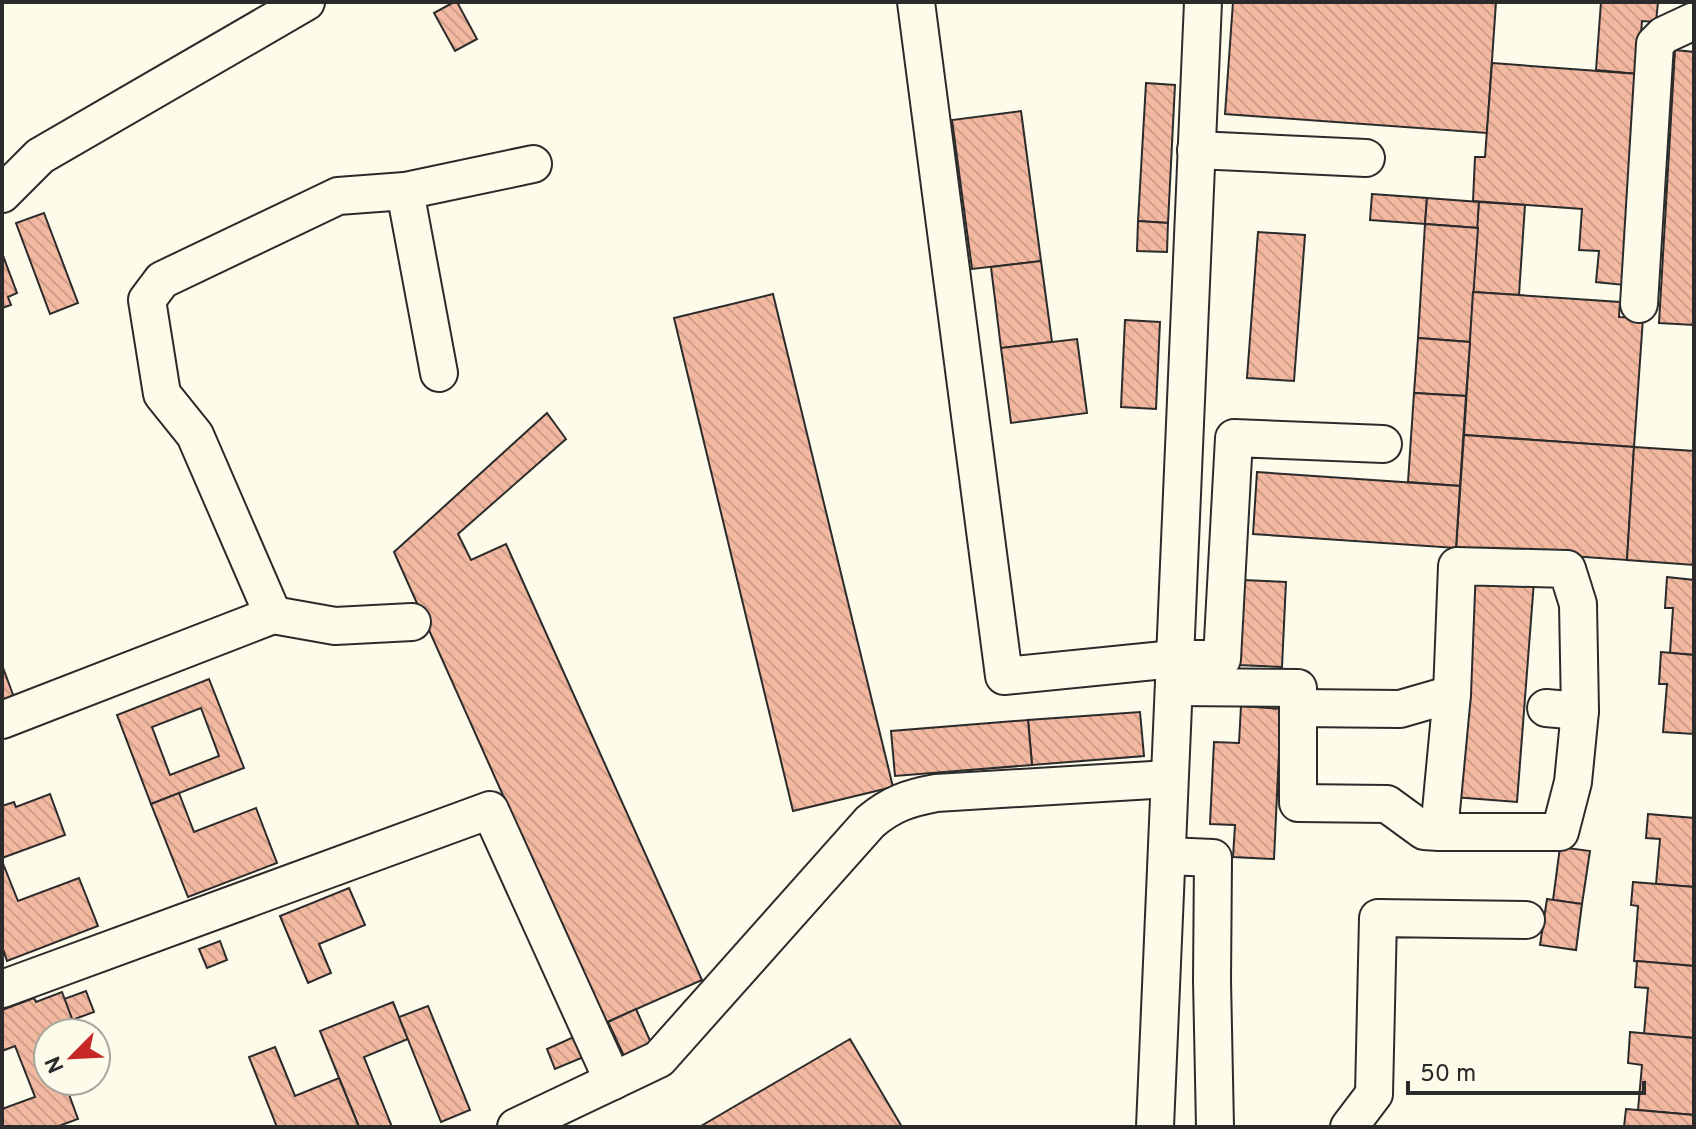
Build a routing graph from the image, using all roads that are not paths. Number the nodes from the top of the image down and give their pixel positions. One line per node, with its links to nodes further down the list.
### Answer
1 (306, 2): 9 (street)
2 (916, 2): 15 (street)
3 (1203, 2): 5 (street)
4 (1694, 21): 10 (street)
5 (1196, 150): 6 (street); 15 (street)
6 (1366, 158)
7 (533, 164): 8 (street)
8 (405, 191): 11 (street); 13 (street)
9 (2, 194)
10 (1639, 304)
11 (439, 373)
12 (1383, 444): 15 (street)
13 (273, 615): 14 (street); 18 (street)
14 (412, 622)
15 (1174, 673): 17 (street); 19 (street)
16 (1452, 694): 17 (street); 20 (street); 20 (street)
17 (1298, 708): 20 (street)
18 (2, 720)
19 (1169, 779): 21 (street); 24 (street)
20 (1439, 832)
21 (1167, 856): 26 (street); 27 (street)
22 (1526, 920): 28 (street)
23 (2, 989): 24 (street)
24 (613, 1081): 25 (street)
25 (516, 1127)
26 (1155, 1127)
27 (1215, 1127)
28 (1349, 1127)

